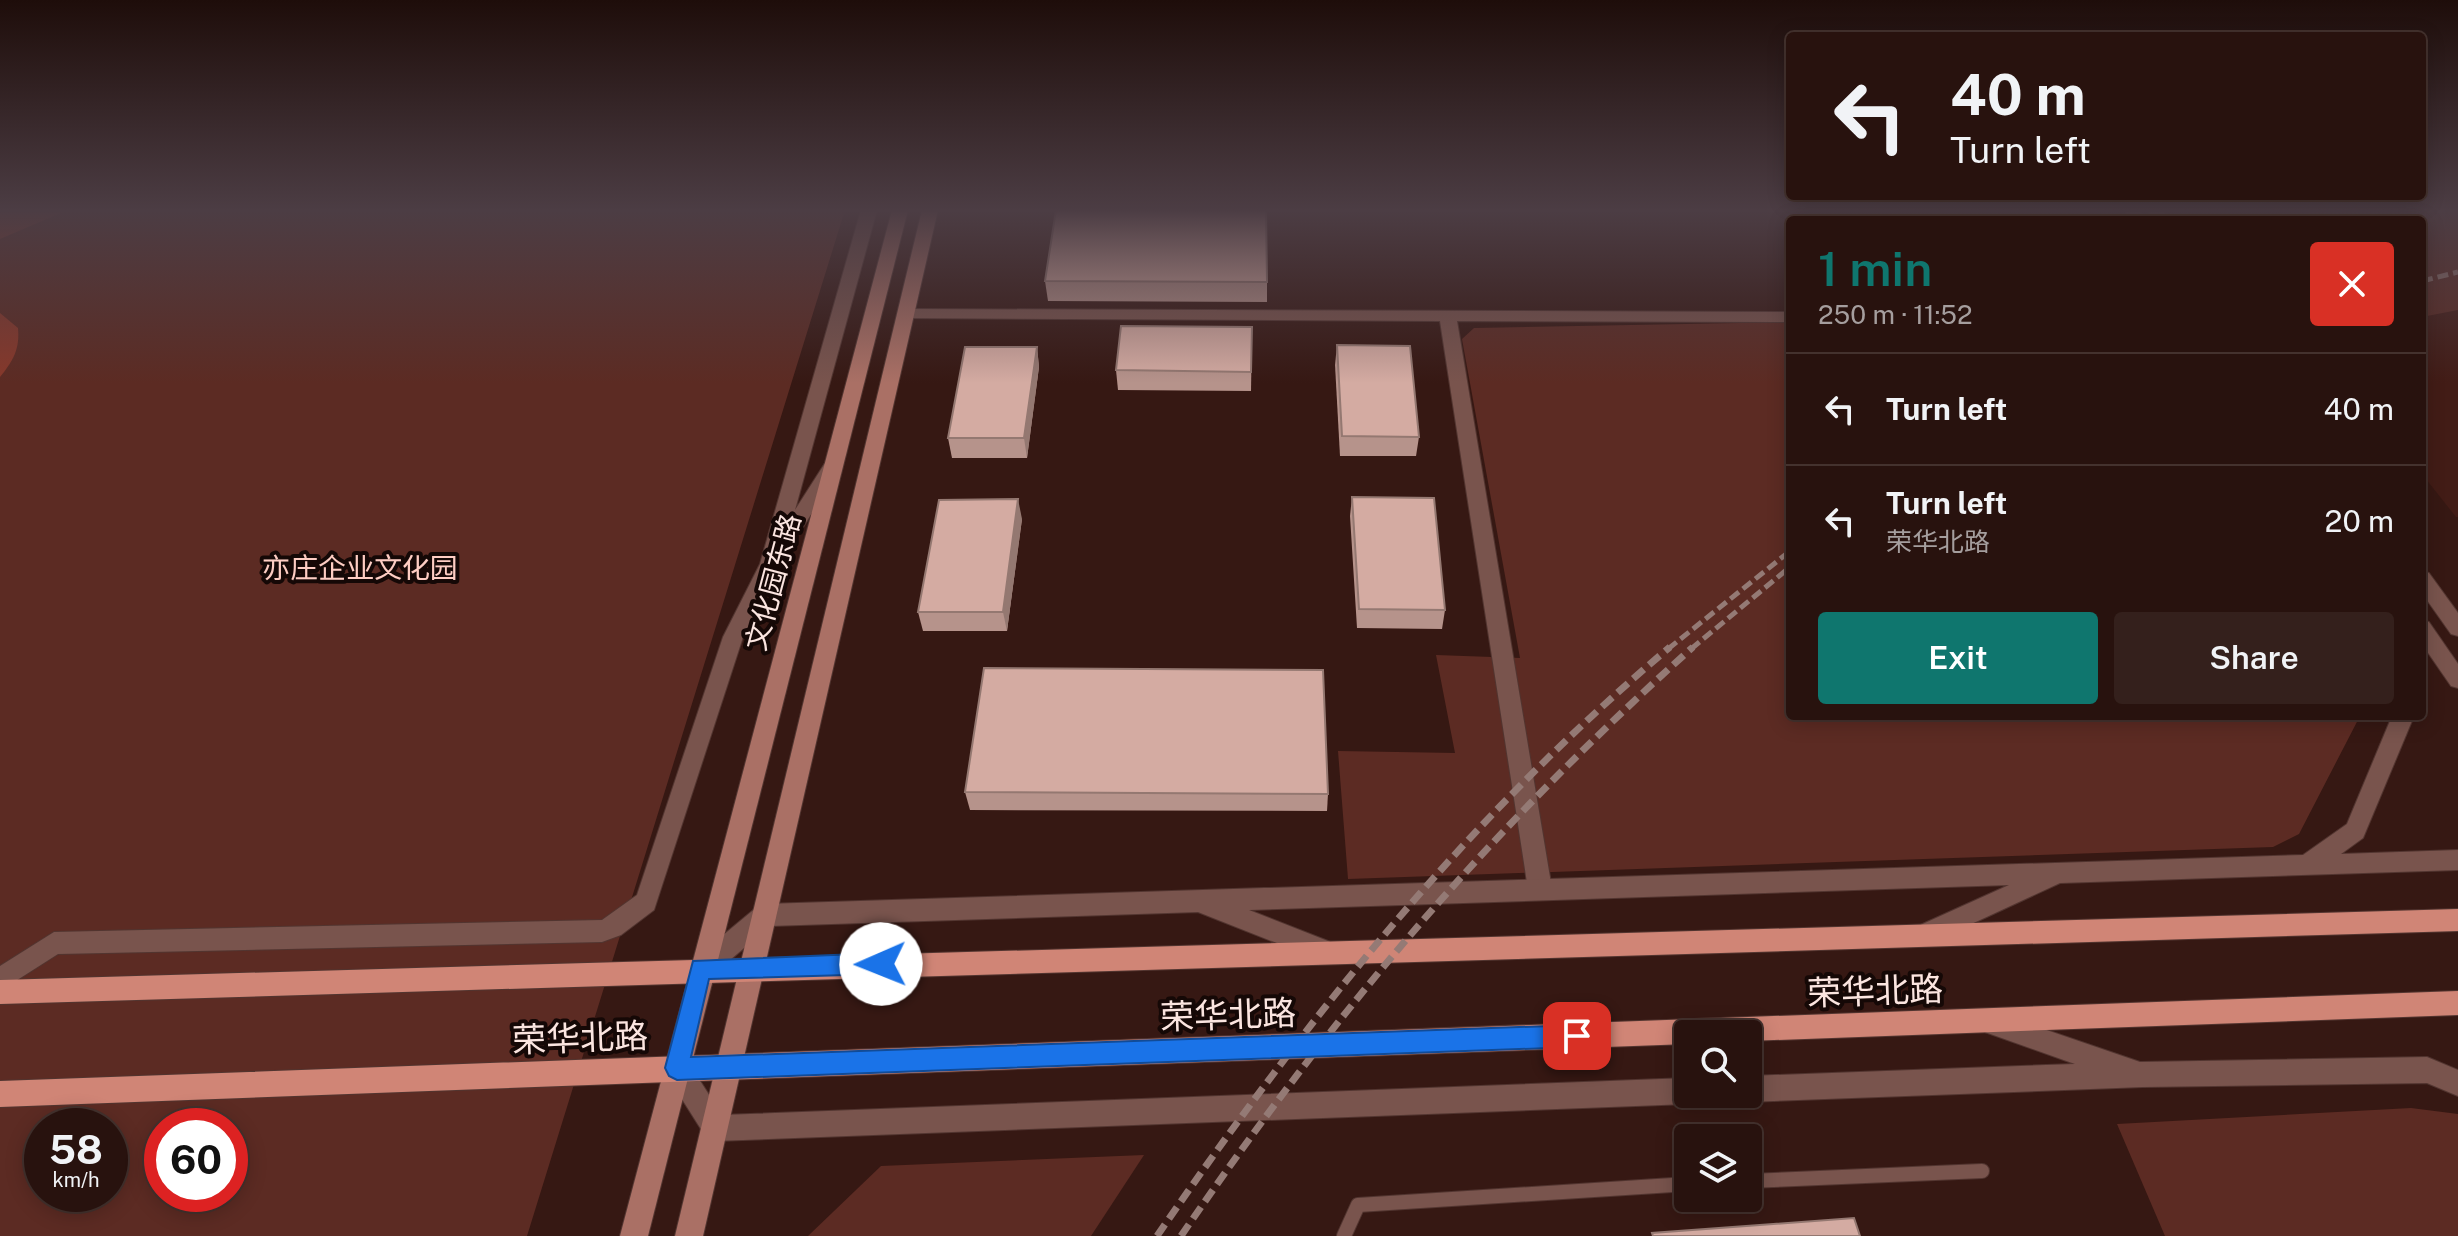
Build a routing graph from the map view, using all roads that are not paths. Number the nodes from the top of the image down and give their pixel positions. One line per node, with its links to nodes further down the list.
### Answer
1 (853, 268): 8 (street)
2 (885, 268): 7 (main road, 文化园东路)
3 (917, 268): 4 (main road)
4 (906, 314): 6 (street); 19 (main road)
5 (1786, 317): 6 (street)
6 (1448, 318): 17 (street)
7 (833, 465): 8 (street); 24 (main road, 文化园东路)
8 (770, 564): 25 (street)
9 (2426, 584): 10 (street)
10 (2458, 628)
11 (2426, 634): 12 (street)
12 (2458, 680)
13 (2401, 720): 15 (street)
14 (2458, 860): 15 (street)
15 (2310, 863): 16 (street)
16 (2062, 872): 17 (street); 21 (street)
17 (1540, 889): 18 (street)
18 (1196, 901): 19 (street); 22 (street)
19 (765, 915): 23 (main road); 24 (street)
20 (2458, 920): 21 (main road, 荣华北路)
21 (1923, 935): 22 (main road, 荣华北路)
22 (1325, 951): 23 (main road, 荣华北路)
23 (754, 967): 24 (main road, 荣华北路); 29 (main road)
24 (701, 969): 26 (main road, 荣华北路); 30 (main road, 文化园东路)
25 (0, 980)
26 (0, 992)
27 (2458, 1003): 28 (main road, 荣华北路)
28 (1985, 1021): 29 (main road, 荣华北路); 33 (street)
29 (730, 1067): 30 (main road, 荣华北路); 38 (main road)
30 (677, 1068): 37 (main road, 荣华北路); 38 (street); 42 (main road, 文化园东路)
31 (2458, 1069): 32 (street)
32 (2427, 1070): 33 (street); 34 (street)
33 (2143, 1074): 35 (street)
34 (2458, 1083)
35 (1762, 1088)
36 (1674, 1092): 38 (street)
37 (0, 1094)
38 (715, 1128): 43 (main road)
39 (1982, 1171): 40 (lane)
40 (1762, 1180)
41 (1674, 1185): 44 (lane)
42 (634, 1236)
43 (689, 1236)
44 (1344, 1236)

